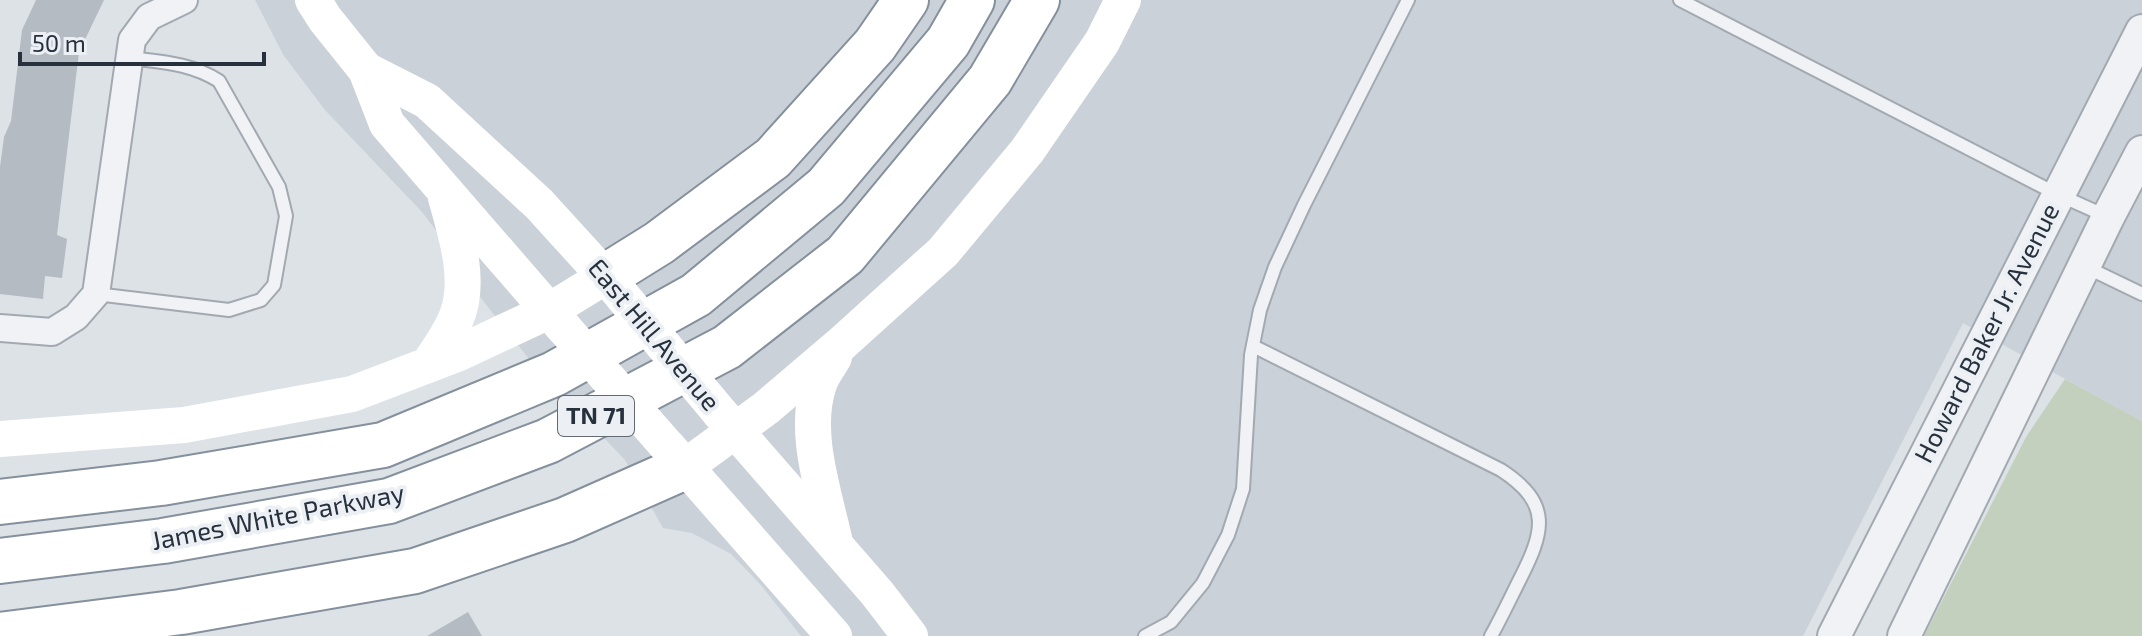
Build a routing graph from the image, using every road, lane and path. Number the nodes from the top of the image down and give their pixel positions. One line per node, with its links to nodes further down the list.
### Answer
1 (184, 0): 10 (street)
2 (313, 0): 11 (main road, East Hill Avenue)
3 (906, 0): 17 (highway)
4 (972, 0): 28 (highway, James White Parkway / TN 71)
5 (1037, 0): 30 (highway, James White Parkway / TN 71)
6 (1123, 0): 22 (main road)
7 (1408, 0): 23 (lane)
8 (1680, 0): 14 (lane)
9 (2142, 31): 14 (street, Howard Baker Jr. Avenue)
10 (129, 58): 18 (street); 18 (lane)
11 (366, 70): 13 (main road, East Hill Avenue); 17 (main road, East Hill Avenue)
12 (2142, 152): 15 (street)
13 (443, 189): 20 (main road, East Hill Avenue); 24 (main road)
14 (2057, 194): 15 (lane); 36 (street, Howard Baker Jr. Avenue)
15 (2108, 217): 16 (street)
16 (2084, 266): 19 (lane); 37 (street)
17 (615, 287): 20 (main road); 25 (main road, East Hill Avenue, bridge)
18 (96, 294): 21 (street)
19 (2142, 294)
20 (557, 320): 24 (main road); 27 (main road, East Hill Avenue, bridge)
21 (0, 328)
22 (840, 345): 25 (main road); 29 (main road)
23 (1253, 346): 34 (lane); 35 (lane)
24 (428, 365): 26 (main road)
25 (727, 422): 27 (main road); 29 (main road, East Hill Avenue)
26 (0, 439)
27 (676, 456): 31 (highway); 32 (main road, East Hill Avenue)
28 (0, 502)
29 (836, 547): 33 (main road, East Hill Avenue)
30 (0, 561)
31 (0, 635)
32 (834, 636)
33 (910, 636)
34 (1145, 636)
35 (1491, 636)
36 (1834, 636)
37 (1904, 636)

